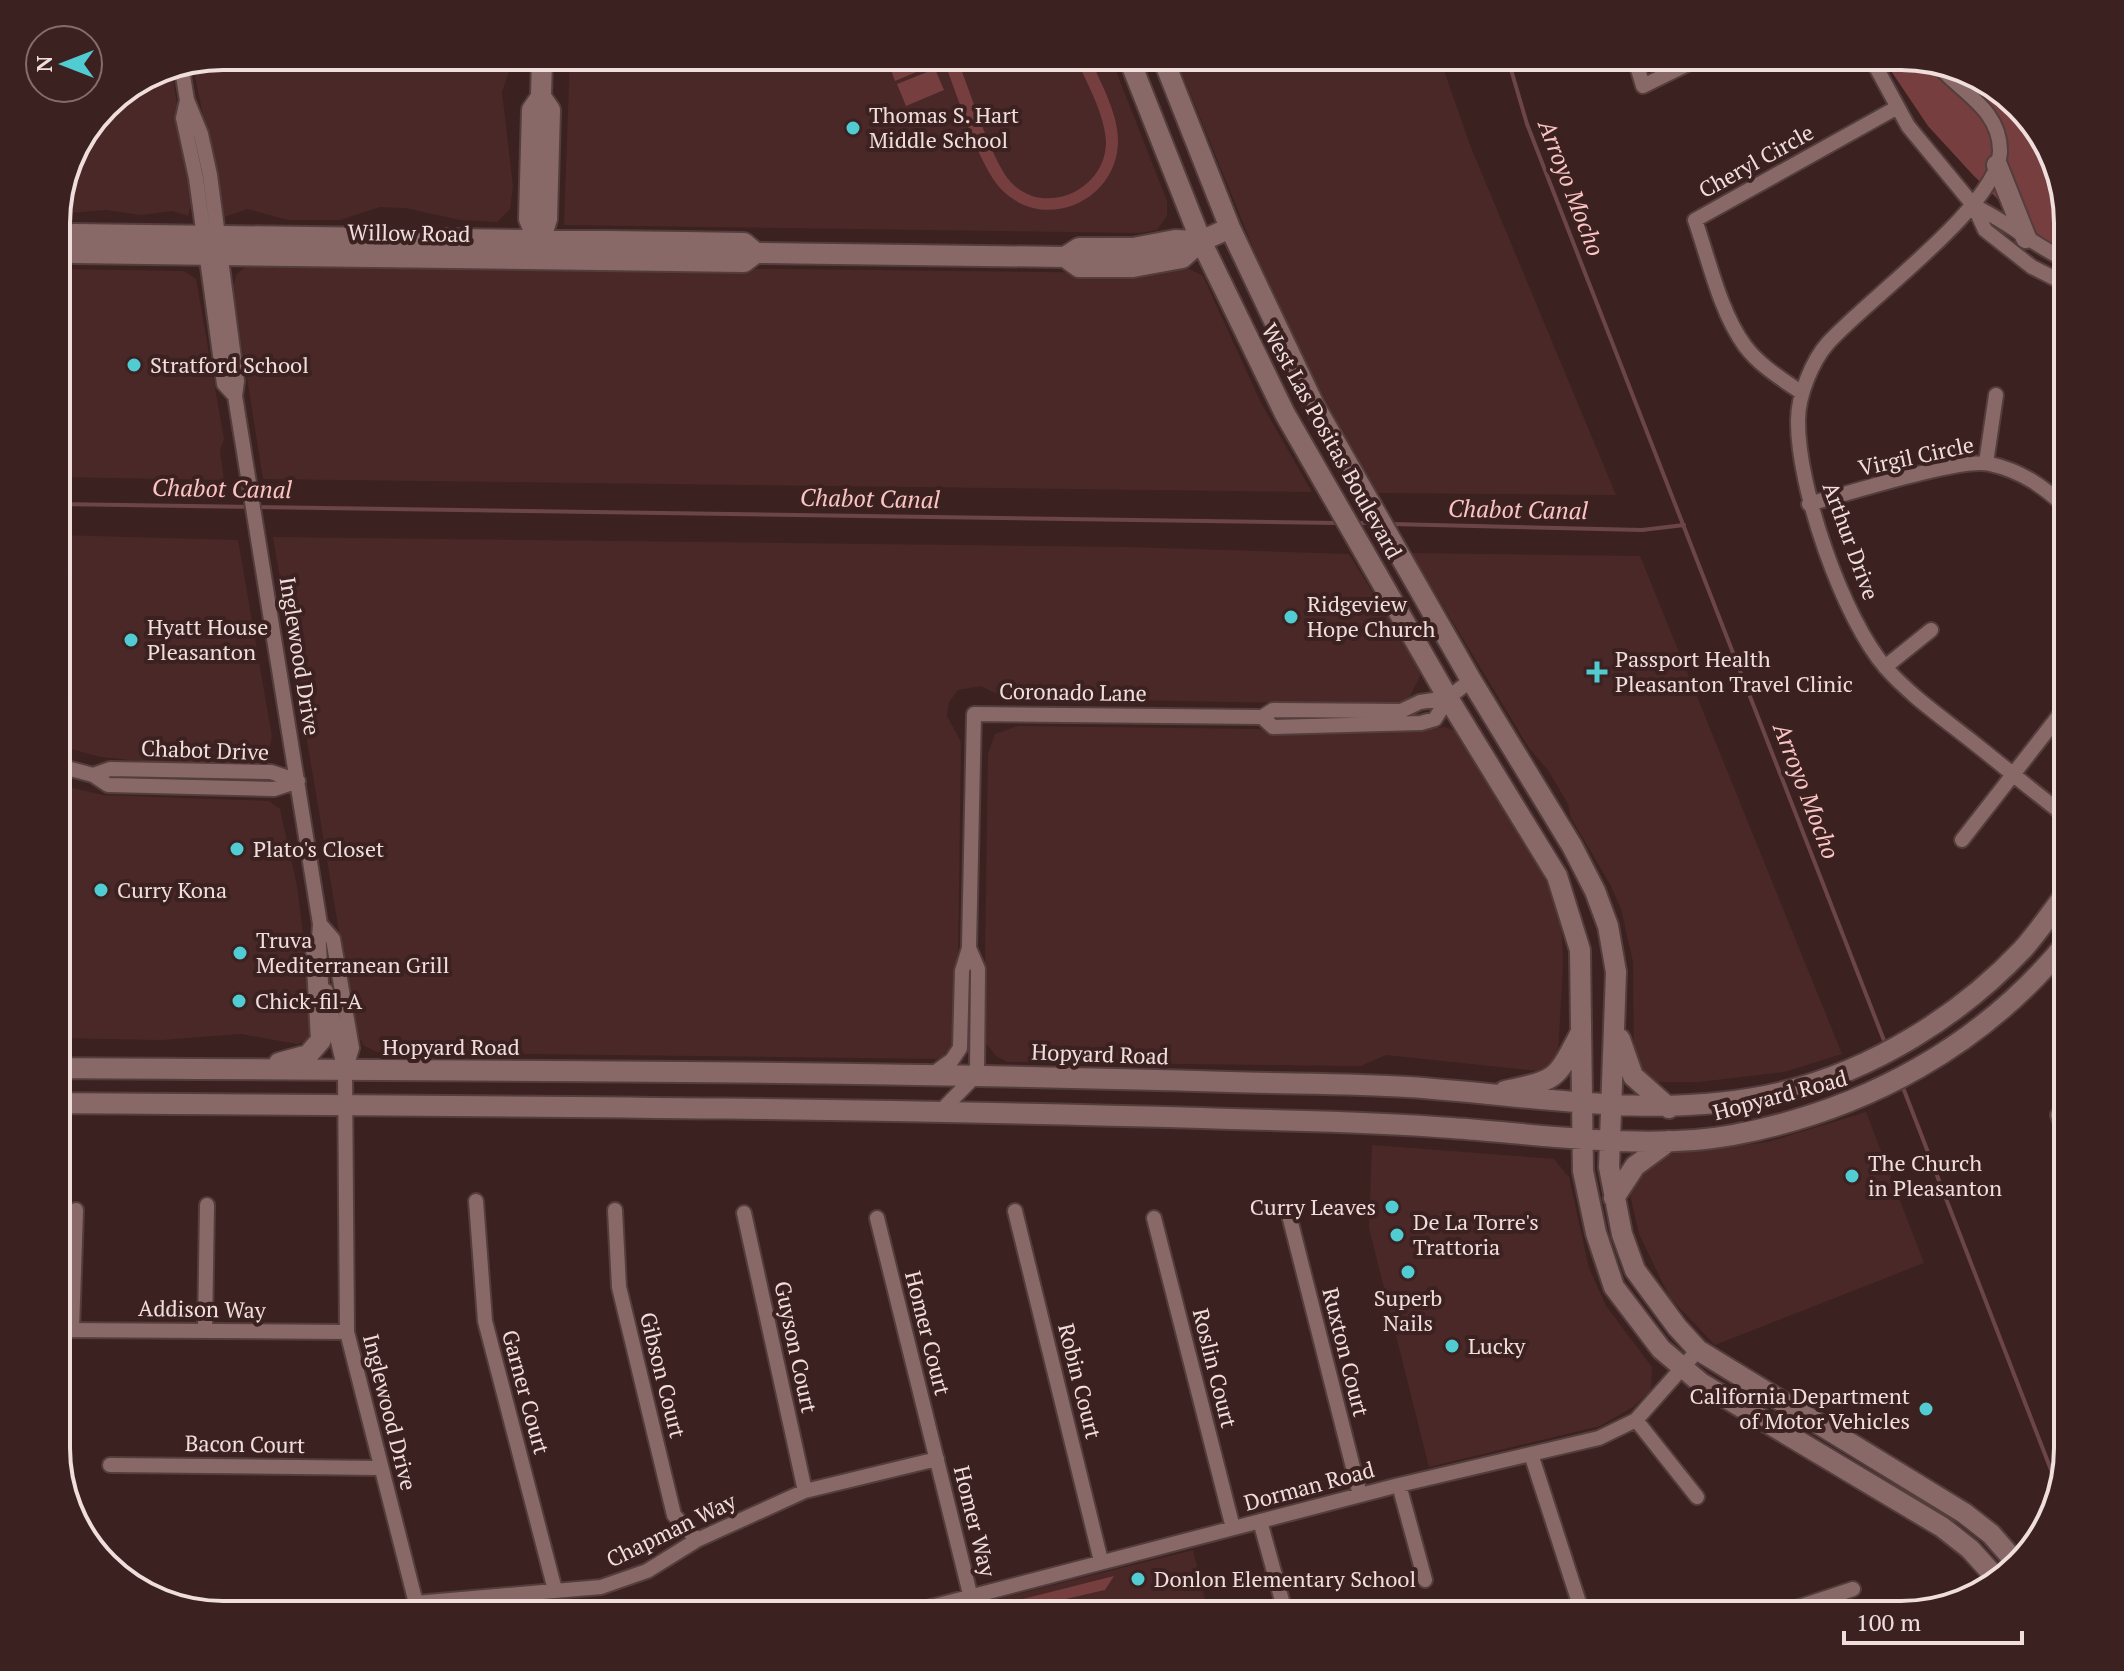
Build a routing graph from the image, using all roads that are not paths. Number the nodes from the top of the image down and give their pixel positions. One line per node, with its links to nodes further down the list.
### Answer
1 (542, 70): 17 (main road)
2 (1134, 70): 14 (main road, West Las Positas Boulevard)
3 (1168, 70): 12 (main road, West Las Positas Boulevard)
4 (1638, 70): 5 (street)
5 (1676, 70)
6 (1877, 70): 9 (street)
7 (183, 75): 15 (street, Inglewood Drive)
8 (1947, 77): 10 (street)
9 (1896, 108): 11 (street); 20 (street, Cheryl Circle)
10 (1997, 165): 11 (street, Arthur Drive); 13 (main road)
11 (1974, 206): 13 (street); 19 (street); 20 (street, Arthur Drive)
12 (1230, 228): 14 (main road, Willow Road); 27 (main road, West Las Positas Boulevard)
13 (2026, 238): 18 (street)
14 (1201, 241): 17 (main road, Willow Road); 28 (main road, West Las Positas Boulevard)
15 (212, 246): 16 (main road, Willow Road); 17 (main road, Willow Road); 32 (street, Inglewood Drive)
16 (70, 250)
17 (538, 250)
18 (2054, 253)
19 (2054, 278)
20 (1802, 393): 24 (street, Arthur Drive)
21 (1996, 395): 22 (street)
22 (1986, 463): 23 (street, Virgil Circle); 24 (street, Virgil Circle)
23 (2054, 495)
24 (1809, 504): 26 (street, Arthur Drive)
25 (1931, 630): 26 (street)
26 (1885, 667): 31 (street, Arthur Drive)
27 (1471, 680): 28 (street, Coronado Lane); 40 (main road, West Las Positas Boulevard)
28 (1448, 698): 38 (street, Coronado Lane); 41 (main road, West Las Positas Boulevard)
29 (2054, 723): 31 (street)
30 (70, 769): 32 (street, Chabot Drive)
31 (2013, 777): 33 (street, Arthur Drive); 34 (street)
32 (298, 781): 36 (street, Inglewood Drive)
33 (2054, 808)
34 (1962, 840)
35 (2054, 909): 52 (main road, Hopyard Road)
36 (320, 924): 37 (street, Inglewood Drive); 44 (street, Inglewood Drive)
37 (316, 946): 43 (main road); 44 (street, Inglewood Drive)
38 (969, 948): 45 (street, Coronado Lane); 46 (street, Coronado Lane)
39 (2054, 957): 56 (main road, Hopyard Road)
40 (1615, 1025): 51 (main road, West Las Positas Boulevard); 52 (main road)
41 (1582, 1029): 47 (main road); 49 (main road, West Las Positas Boulevard)
42 (70, 1068): 43 (main road, Hopyard Road)
43 (243, 1070): 44 (main road, Hopyard Road)
44 (345, 1071): 45 (main road, Hopyard Road); 50 (street, Inglewood Drive)
45 (933, 1074): 46 (main road, Hopyard Road)
46 (977, 1074): 47 (main road, Hopyard Road); 53 (street)
47 (1488, 1095): 49 (main road, Hopyard Road)
48 (70, 1103): 50 (main road, Hopyard Road)
49 (1582, 1104): 51 (main road, Hopyard Road); 54 (main road, West Las Positas Boulevard)
50 (345, 1106): 53 (main road, Hopyard Road); 69 (street, Inglewood Drive)
51 (1612, 1107): 52 (main road, Hopyard Road); 55 (main road, West Las Positas Boulevard)
52 (1669, 1108)
53 (941, 1111): 54 (main road, Hopyard Road)
54 (1582, 1137): 55 (main road, Hopyard Road); 71 (main road, West Las Positas Boulevard)
55 (1611, 1138): 56 (main road, Hopyard Road); 57 (main road, West Las Positas Boulevard)
56 (1669, 1141): 57 (main road)
57 (1614, 1198): 70 (main road, West Las Positas Boulevard)
58 (476, 1201): 89 (street, Garner Court)
59 (207, 1205): 68 (street)
60 (76, 1210): 67 (street)
61 (615, 1210): 83 (street, Gibson Court)
62 (1015, 1211): 85 (street, Robin Court)
63 (744, 1213): 78 (street, Guyson Court)
64 (877, 1218): 74 (street, Homer Court)
65 (1154, 1218): 82 (street, Roslin Court)
66 (1290, 1219): 79 (street, Ruxton Court)
67 (72, 1330): 68 (street, Addison Way)
68 (205, 1331): 69 (street, Addison Way)
69 (347, 1332): 76 (street, Inglewood Drive)
70 (1698, 1350): 71 (street, Dorman Road); 84 (main road, West Las Positas Boulevard)
71 (1682, 1369): 72 (street, Dorman Road); 86 (main road, West Las Positas Boulevard)
72 (1636, 1420): 73 (street, Dorman Road); 80 (street)
73 (1531, 1454): 77 (street, Dorman Road); 95 (street)
74 (937, 1459): 78 (street, Chapman Way); 90 (street, Homer Way)
75 (110, 1465): 76 (street, Bacon Court)
76 (380, 1468): 91 (street, Inglewood Drive)
77 (1399, 1485): 79 (street, Dorman Road); 87 (street)
78 (805, 1491): 83 (street, Chapman Way)
79 (1360, 1495): 81 (street, Dorman Road)
80 (1697, 1497)
81 (1260, 1521): 82 (street, Dorman Road); 94 (street)
82 (1233, 1528): 85 (street, Dorman Road)
83 (697, 1540): 89 (street, Chapman Way)
84 (2010, 1555)
85 (1101, 1561): 90 (street, Dorman Road)
86 (1990, 1571)
87 (1425, 1580)
88 (1853, 1589): 96 (street)
89 (555, 1590): 92 (street, Chapman Way)
90 (970, 1594): 93 (street, Dorman Road)
91 (416, 1601)
92 (476, 1601)
93 (947, 1601)
94 (1282, 1601)
95 (1578, 1601)
96 (1817, 1601)

